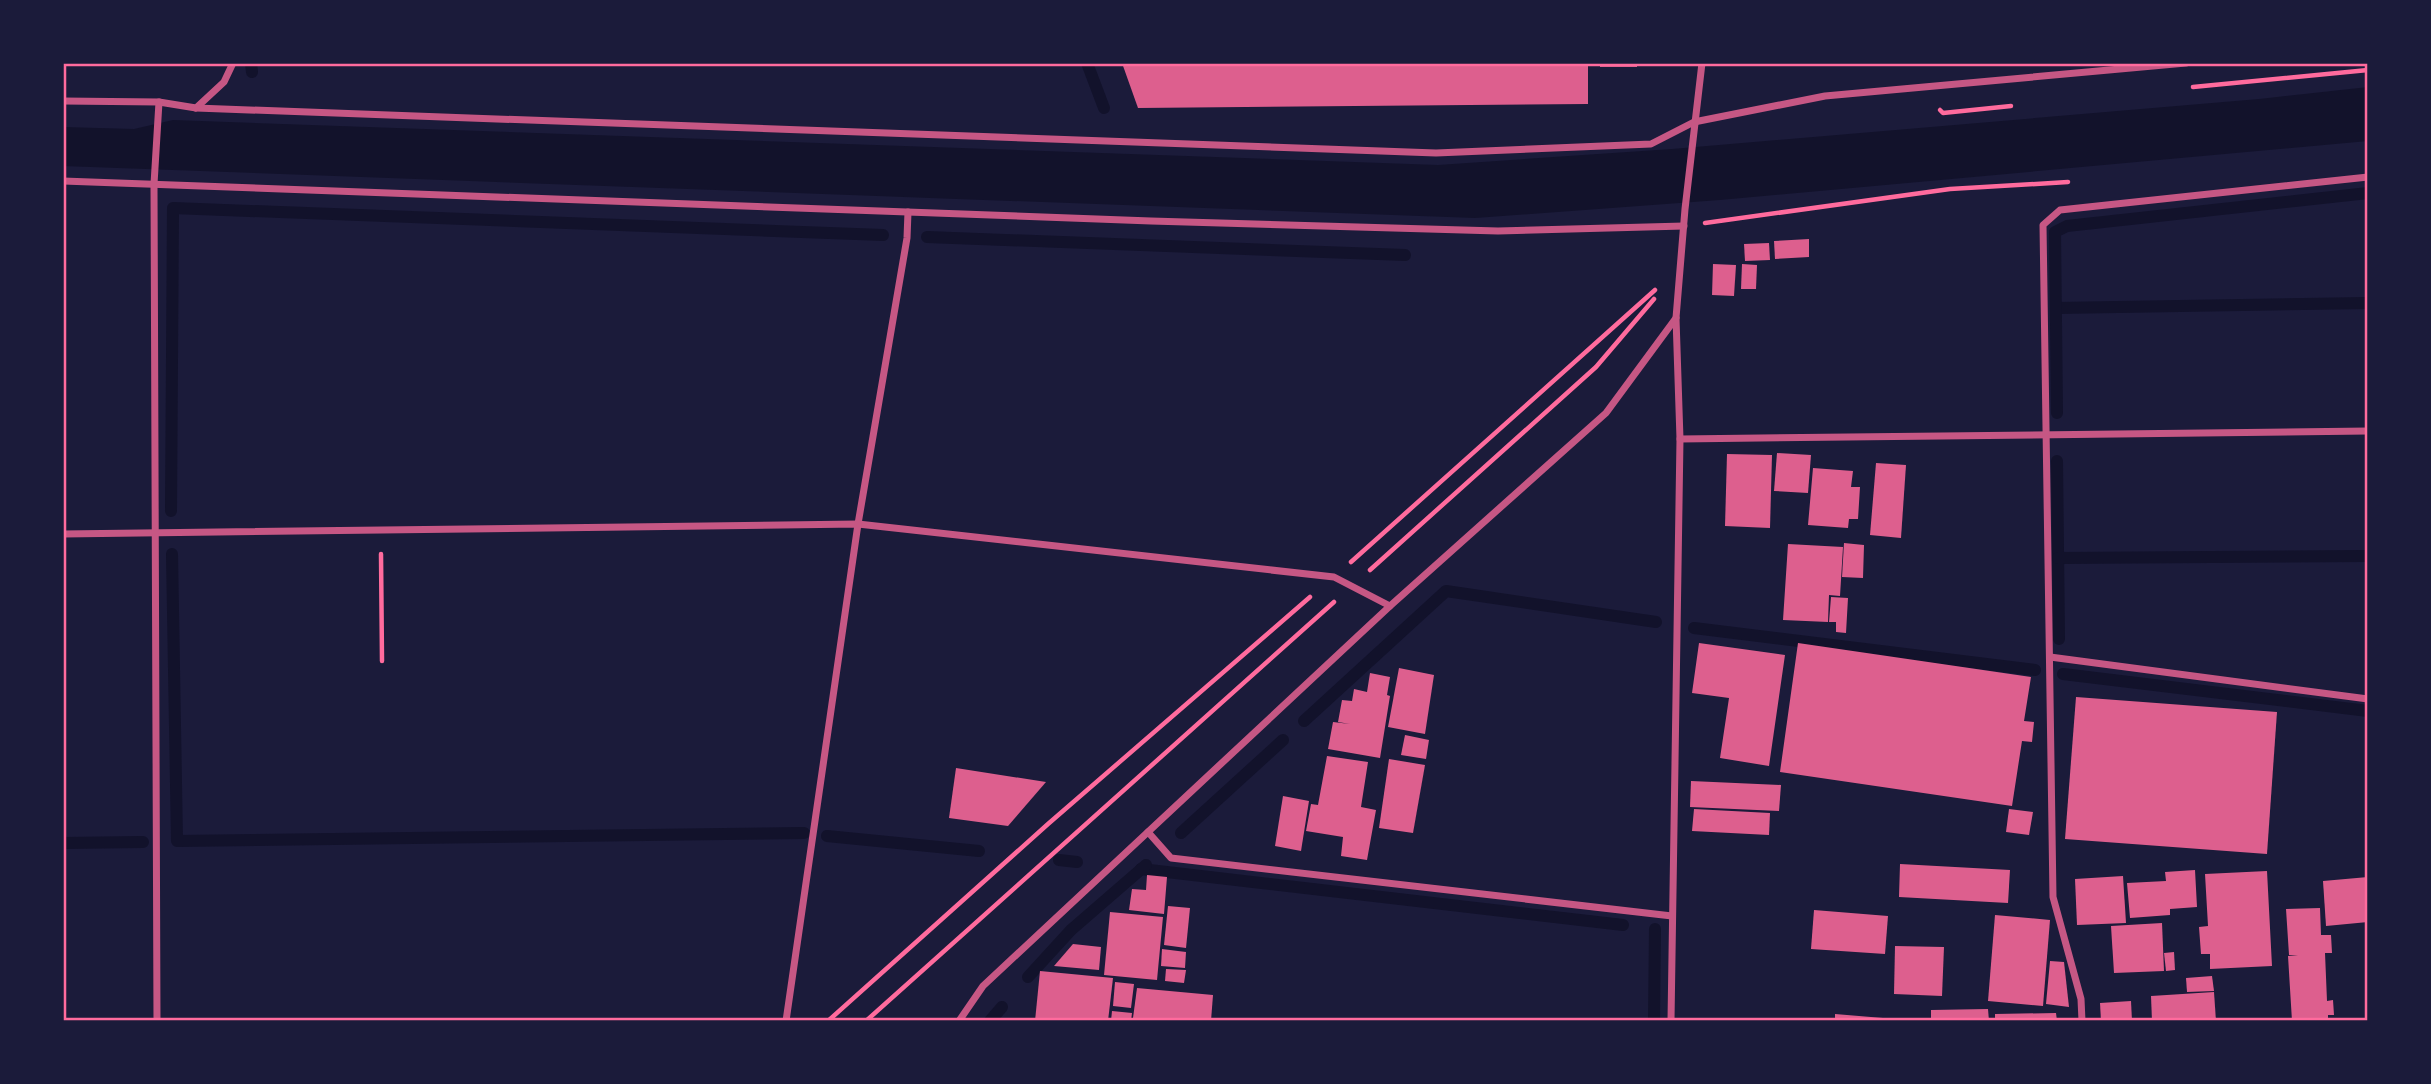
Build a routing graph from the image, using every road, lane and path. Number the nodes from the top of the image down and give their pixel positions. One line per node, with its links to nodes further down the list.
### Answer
1 (233, 63): 6 (street)
2 (1702, 63): 7 (street)
3 (2186, 63): 7 (street)
4 (63, 101): 5 (street)
5 (159, 102): 6 (street); 10 (street)
6 (195, 108): 7 (street)
7 (1694, 122): 13 (street)
8 (2368, 177): 17 (street)
9 (63, 181): 10 (street)
10 (155, 182): 12 (street); 21 (street)
11 (2076, 182): 13 (path)
12 (908, 212): 13 (street); 19 (street)
13 (1684, 226): 14 (street)
14 (1679, 269): 15 (street); 23 (path); 24 (path)
15 (1676, 317): 18 (street); 25 (street)
16 (2368, 431): 17 (street)
17 (2046, 434): 18 (street); 26 (street)
18 (1680, 439): 30 (street)
19 (858, 524): 20 (street); 23 (street); 32 (street)
20 (380, 530): 21 (street); 27 (path)
21 (156, 533): 22 (street); 31 (street)
22 (63, 534)
23 (1334, 577): 24 (street); 33 (path)
24 (1352, 586): 25 (street); 34 (path)
25 (1390, 606): 29 (street)
26 (2050, 657): 28 (street); 37 (street)
27 (382, 662)
28 (2368, 699)
29 (1148, 832): 30 (street); 35 (street)
30 (1672, 916): 36 (street)
31 (157, 1021)
32 (786, 1021)
33 (828, 1021)
34 (866, 1021)
35 (959, 1021)
36 (1671, 1021)
37 (2082, 1021)

